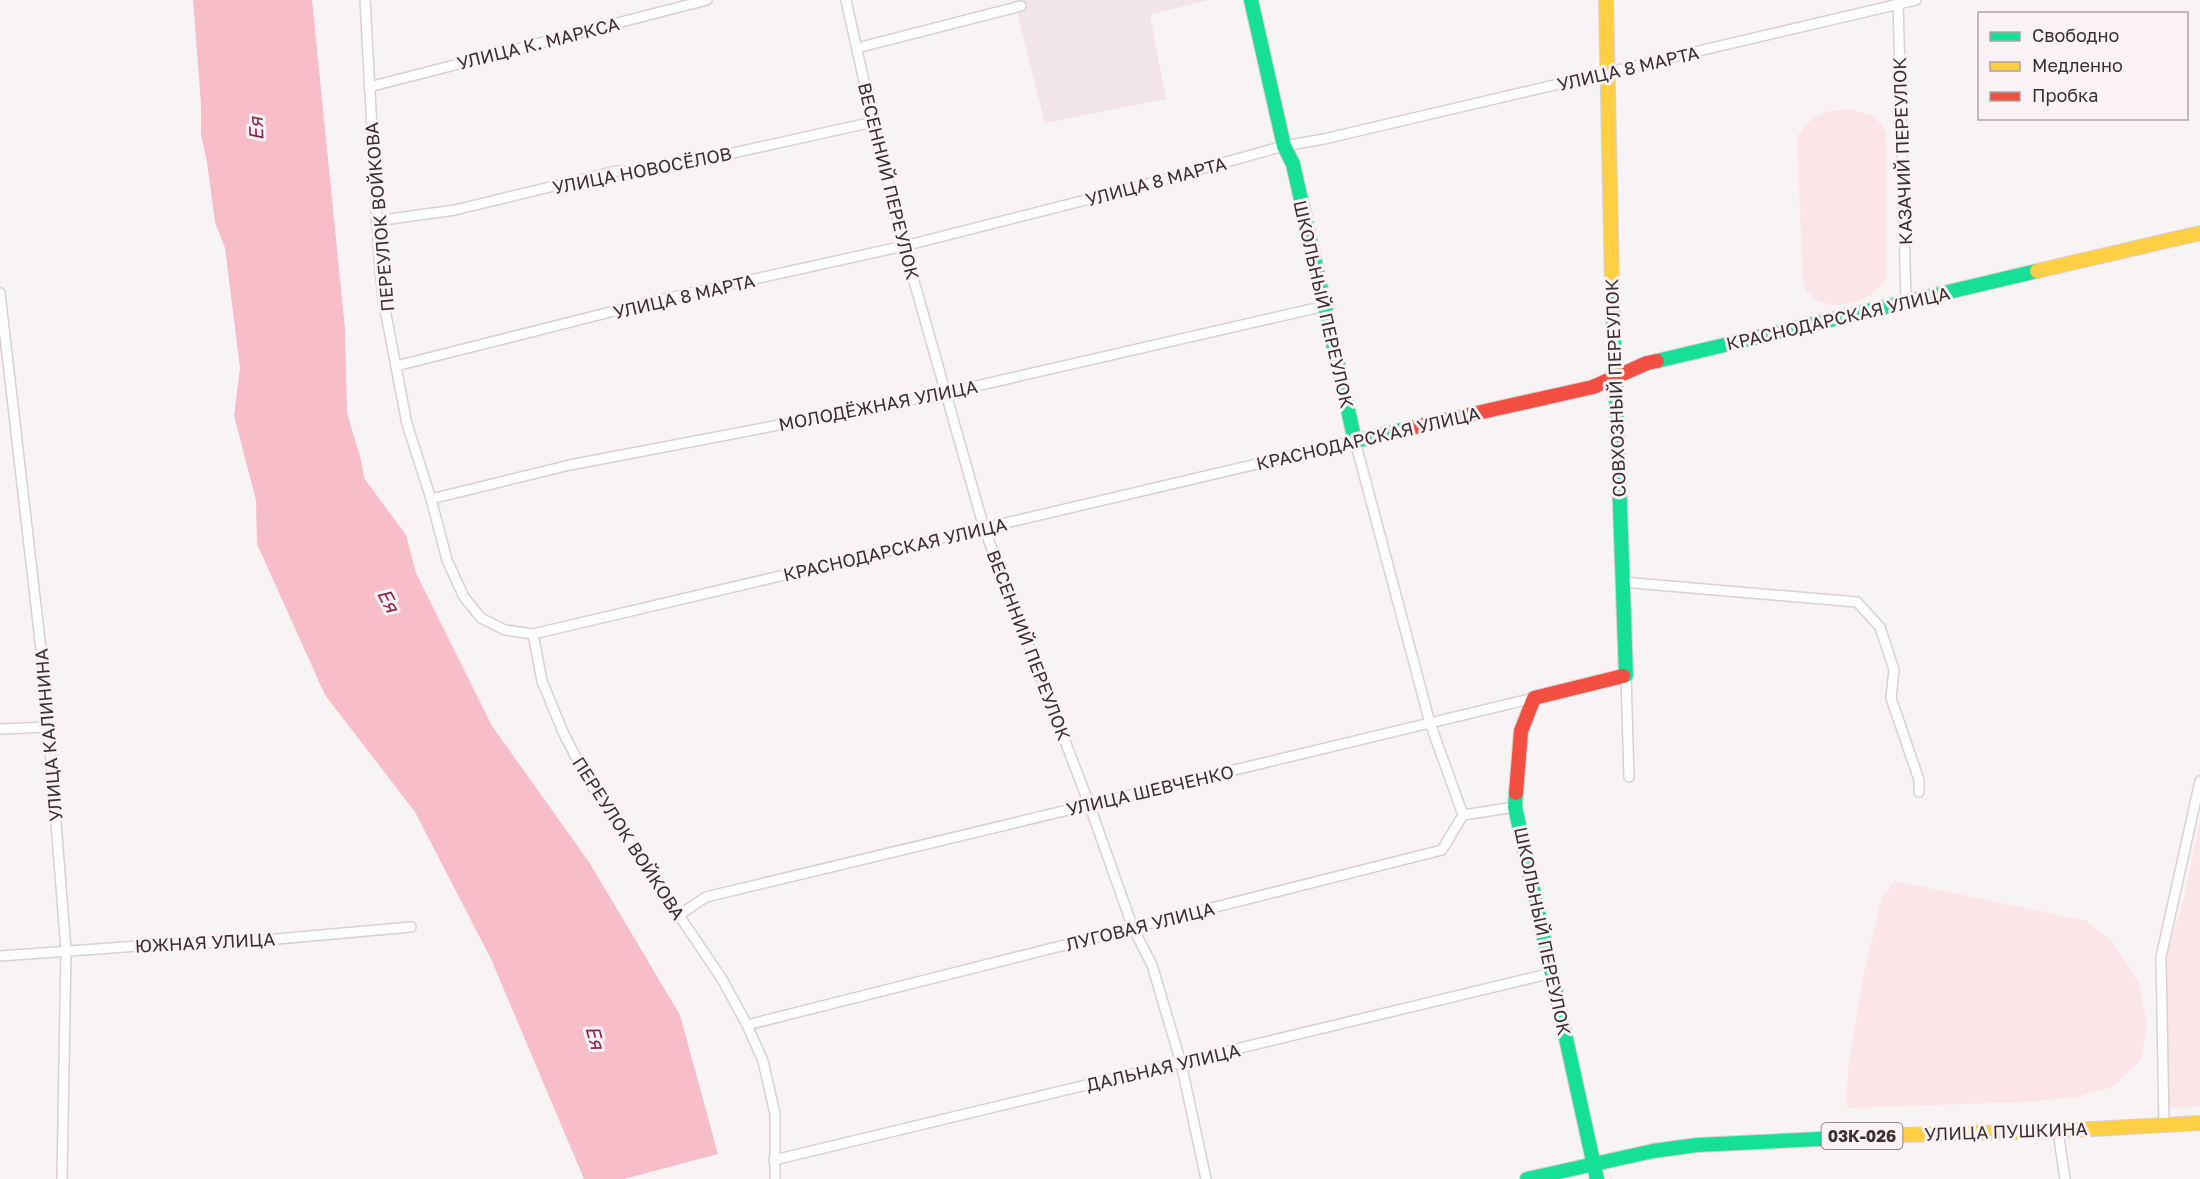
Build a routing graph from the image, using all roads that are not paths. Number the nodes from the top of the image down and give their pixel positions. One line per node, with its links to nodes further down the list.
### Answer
1 (365, 0): 11 (street, ПЕРЕУЛОК ВОЙКОВА)
2 (707, 0): 11 (street, УЛИЦА К. МАРКСА)
3 (846, 0): 9 (street, ВЕСЕННИЙ ПЕРЕУЛОК)
4 (1251, 0): 13 (street, ШКОЛЬНЫЙ ПЕРЕУЛОК)
5 (1606, 0): 10 (street, СОВХОЗНЫЙ ПЕРЕУЛОК)
6 (1916, 0): 7 (street, УЛИЦА 8 МАРТА)
7 (1898, 2): 10 (street, УЛИЦА 8 МАРТА); 18 (street, КАЗАЧИЙ ПЕРЕУЛОК)
8 (1021, 6): 9 (street)
9 (857, 48): 12 (street, ВЕСЕННИЙ ПЕРЕУЛОК)
10 (1607, 73): 13 (street, УЛИЦА 8 МАРТА); 21 (street, СОВХОЗНЫЙ ПЕРЕУЛОК)
11 (369, 87): 14 (street, ПЕРЕУЛОК ВОЙКОВА)
12 (873, 122): 14 (street, УЛИЦА НОВОСЁЛОВ); 16 (street, ВЕСЕННИЙ ПЕРЕУЛОК)
13 (1284, 146): 16 (street, УЛИЦА 8 МАРТА); 19 (street, ШКОЛЬНЫЙ ПЕРЕУЛОК)
14 (376, 221): 20 (street, ПЕРЕУЛОК ВОЙКОВА)
15 (2200, 233): 18 (street, КРАСНОДАРСКАЯ УЛИЦА)
16 (904, 246): 20 (street, УЛИЦА 8 МАРТА); 22 (street, ВЕСЕННИЙ ПЕРЕУЛОК)
17 (0, 293): 31 (street, УЛИЦА КАЛИНИНА)
18 (1906, 302): 21 (street, КРАСНОДАРСКАЯ УЛИЦА)
19 (1325, 306): 22 (street, МОЛОДЁЖНАЯ УЛИЦА); 23 (street, ШКОЛЬНЫЙ ПЕРЕУЛОК)
20 (396, 366): 24 (street, ПЕРЕУЛОК ВОЙКОВА)
21 (1614, 376): 23 (street, КРАСНОДАРСКАЯ УЛИЦА); 26 (street, СОВХОЗНЫЙ ПЕРЕУЛОК)
22 (946, 393): 24 (street, МОЛОДЁЖНАЯ УЛИЦА); 25 (street, ВЕСЕННИЙ ПЕРЕУЛОК)
23 (1355, 441): 25 (street, КРАСНОДАРСКАЯ УЛИЦА); 30 (street, ШКОЛЬНЫЙ ПЕРЕУЛОК)
24 (431, 499): 27 (street, ПЕРЕУЛОК ВОЙКОВА)
25 (984, 528): 27 (street, КРАСНОДАРСКАЯ УЛИЦА); 36 (street, ВЕСЕННИЙ ПЕРЕУЛОК)
26 (1622, 582): 28 (street, СОВХОЗНЫЙ ПЕРЕУЛОК); 35 (street)
27 (533, 634): 39 (street, ПЕРЕУЛОК ВОЙКОВА)
28 (1626, 675): 29 (street, УЛИЦА ШЕВЧЕНКО); 33 (street, СОВХОЗНЫЙ ПЕРЕУЛОК)
29 (1534, 698): 30 (street, УЛИЦА ШЕВЧЕНКО); 37 (street, ШКОЛЬНЫЙ ПЕРЕУЛОК)
30 (1430, 723): 36 (street, УЛИЦА ШЕВЧЕНКО); 38 (street, ШКОЛЬНЫЙ ПЕРЕУЛОК)
31 (49, 727): 32 (street); 42 (street, УЛИЦА КАЛИНИНА)
32 (0, 729)
33 (1629, 777)
34 (2200, 781): 48 (street)
35 (1919, 792)
36 (1089, 804): 39 (street, УЛИЦА ШЕВЧЕНКО); 41 (street, ВЕСЕННИЙ ПЕРЕУЛОК)
37 (1515, 807): 38 (street); 44 (street, ШКОЛЬНЫЙ ПЕРЕУЛОК)
38 (1463, 815): 41 (street, ЛУГОВАЯ УЛИЦА)
39 (679, 915): 45 (street, ПЕРЕУЛОК ВОЙКОВА)
40 (411, 927): 42 (street, ЮЖНАЯ УЛИЦА)
41 (1133, 928): 45 (street, ЛУГОВАЯ УЛИЦА); 46 (street, ВЕСЕННИЙ ПЕРЕУЛОК)
42 (66, 950): 43 (street, ЮЖНАЯ УЛИЦА); 52 (street, УЛИЦА КАЛИНИНА)
43 (0, 956)
44 (1552, 974): 46 (street, ДАЛЬНАЯ УЛИЦА); 51 (street, ШКОЛЬНЫЙ ПЕРЕУЛОК)
45 (747, 1025): 50 (street, ПЕРЕУЛОК ВОЙКОВА)
46 (1181, 1063): 50 (street, ДАЛЬНАЯ УЛИЦА); 54 (street, ВЕСЕННИЙ ПЕРЕУЛОК)
47 (2200, 1123): 48 (street, УЛИЦА ПУШКИНА / 03К-026)
48 (2164, 1125): 49 (street, УЛИЦА ПУШКИНА / 03К-026)
49 (2058, 1131): 51 (street, УЛИЦА ПУШКИНА / 03К-026); 57 (street)
50 (774, 1160): 53 (street, ПЕРЕУЛОК ВОЙКОВА)
51 (1593, 1164): 55 (street, УЛИЦА ПУШКИНА / 03К-026); 56 (street, ШКОЛЬНЫЙ ПЕРЕУЛОК)
52 (62, 1179)
53 (774, 1179)
54 (1206, 1179)
55 (1527, 1179)
56 (1597, 1179)
57 (2065, 1179)

